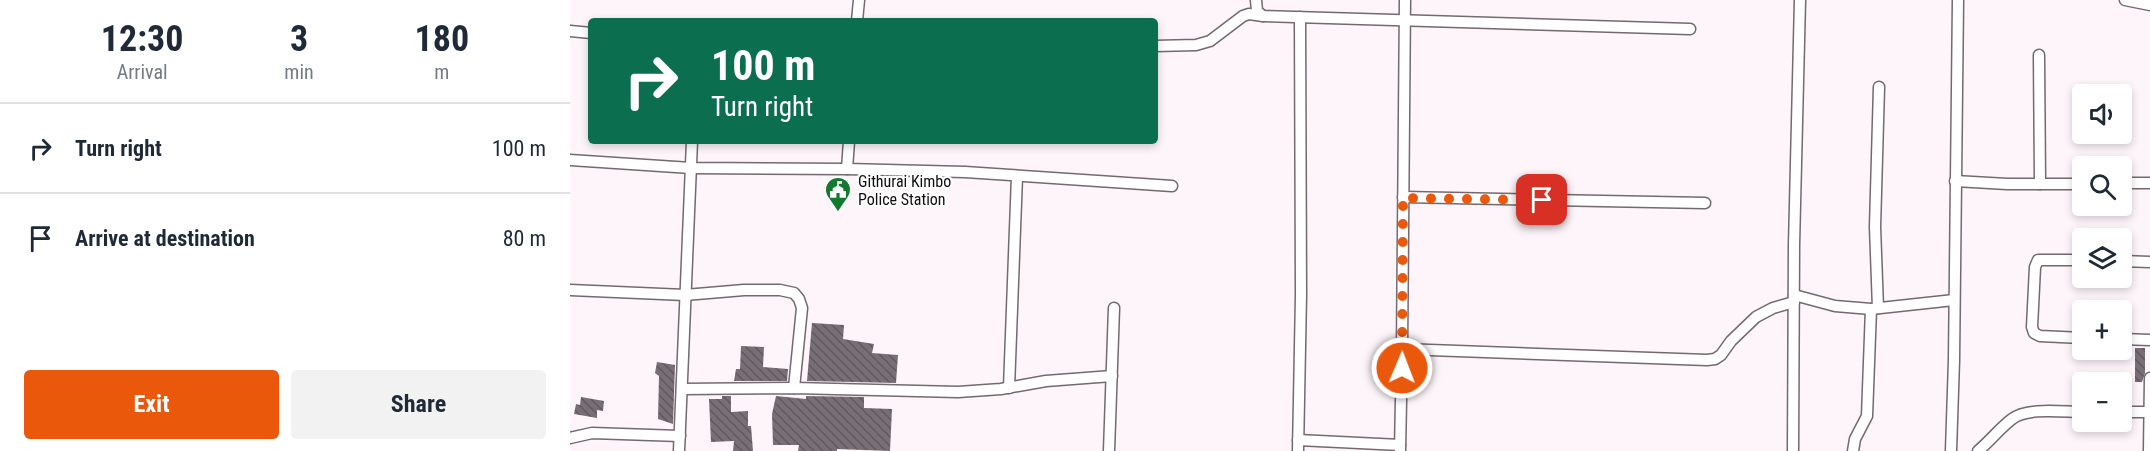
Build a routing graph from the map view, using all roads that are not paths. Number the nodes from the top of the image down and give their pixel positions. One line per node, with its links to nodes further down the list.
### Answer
1 (858, 0): 10 (street)
2 (1256, 0): 8 (street)
3 (1404, 0): 11 (street)
4 (1800, 0): 37 (street)
5 (1958, 0): 24 (street)
6 (2125, 0): 7 (street)
7 (2150, 5)
8 (1263, 16): 9 (street); 15 (street)
9 (1300, 16): 11 (street); 56 (street)
10 (856, 18)
11 (1404, 20): 12 (street); 30 (street)
12 (1690, 29)
13 (570, 32): 14 (street)
14 (588, 33)
15 (1158, 46)
16 (2039, 55): 27 (street)
17 (1879, 87): 40 (street)
18 (692, 144): 21 (street)
19 (849, 144): 22 (street)
20 (570, 160): 21 (street)
21 (691, 168): 22 (street); 36 (street)
22 (847, 169): 23 (street)
23 (1017, 176): 29 (street); 49 (street)
24 (1955, 180): 27 (street); 38 (street)
25 (2132, 183): 26 (street)
26 (2150, 183)
27 (2040, 184): 28 (street)
28 (2072, 184)
29 (1172, 186)
30 (1403, 198): 31 (street); 44 (street)
31 (1705, 203)
32 (2072, 260): 41 (street)
33 (2132, 261): 34 (street)
34 (2150, 262)
35 (570, 290): 36 (street)
36 (685, 295): 47 (street); 48 (street)
37 (1794, 299): 40 (street); 44 (street); 60 (street)
38 (1954, 300): 40 (street); 62 (street)
39 (1114, 308): 45 (street)
40 (1874, 308): 61 (street)
41 (2072, 338)
42 (2132, 339): 43 (street)
43 (2150, 340)
44 (1402, 349): 57 (street)
45 (1112, 376): 49 (street); 59 (street)
46 (2150, 378): 50 (street)
47 (682, 388): 48 (street); 54 (street)
48 (794, 388): 49 (street)
49 (1009, 388)
50 (2150, 397): 53 (street)
51 (2072, 412): 63 (street)
52 (2132, 412): 53 (street)
53 (2150, 412): 64 (street)
54 (680, 436): 55 (street); 58 (street)
55 (570, 438)
56 (1298, 446): 57 (street)
57 (1400, 448)
58 (680, 451)
59 (1109, 451)
60 (1793, 451)
61 (1853, 451)
62 (1951, 451)
63 (1978, 451)
64 (2149, 451)

